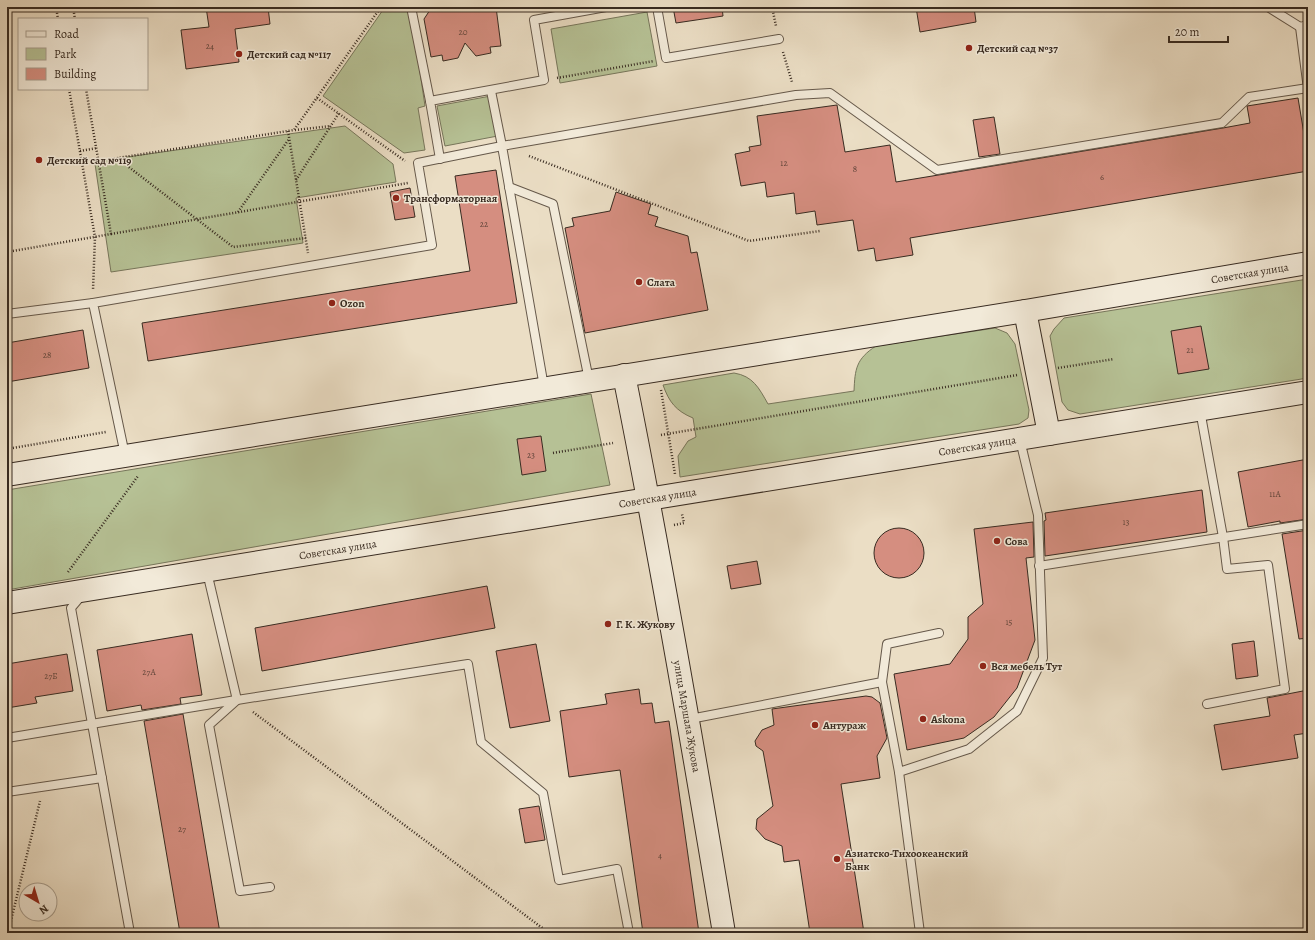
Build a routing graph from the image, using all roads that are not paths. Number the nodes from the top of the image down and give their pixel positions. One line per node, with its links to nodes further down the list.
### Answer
1 (411, 7): 9 (lane)
2 (606, 7): 8 (lane)
3 (657, 7): 6 (lane)
4 (1268, 7): 5 (lane)
5 (1304, 26): 7 (lane)
6 (779, 39)
7 (1308, 89): 10 (lane)
8 (491, 91): 9 (lane); 10 (lane)
9 (430, 101): 11 (lane)
10 (502, 146): 11 (lane); 12 (lane)
11 (440, 159): 14 (lane)
12 (509, 187): 18 (lane); 19 (lane)
13 (1308, 263): 15 (street, Советская улица)
14 (93, 303): 16 (lane); 24 (lane)
15 (1025, 311): 17 (street, Советская улица); 22 (street)
16 (7, 314)
17 (624, 374): 18 (street, Советская улица); 26 (street, улица Маршала Жукова)
18 (589, 380): 19 (street, Советская улица)
19 (544, 387): 24 (street, Советская улица)
20 (1308, 392): 21 (street, Советская улица)
21 (1200, 409): 22 (street, Советская улица); 28 (lane)
22 (1049, 434): 23 (street, Советская улица)
23 (1020, 438): 26 (street, Советская улица); 29 (lane)
24 (126, 456): 25 (street, Советская улица)
25 (7, 475)
26 (649, 499): 30 (street, Советская улица); 37 (street, улица Маршала Жукова)
27 (1308, 524): 28 (lane)
28 (1224, 537): 29 (lane); 36 (lane)
29 (1039, 566): 40 (lane)
30 (206, 571): 31 (street, Советская улица); 35 (lane)
31 (87, 590): 32 (street, Советская улица); 38 (lane)
32 (7, 603)
33 (938, 633): 34 (lane)
34 (882, 682): 37 (lane); 40 (lane)
35 (237, 700): 38 (lane); 43 (lane); 45 (lane)
36 (1208, 704)
37 (689, 720): 46 (street, улица Маршала Жукова)
38 (93, 725): 39 (lane); 41 (lane)
39 (7, 738)
40 (899, 772): 47 (lane)
41 (102, 778): 42 (lane); 44 (lane)
42 (7, 792)
43 (270, 887)
44 (130, 933)
45 (629, 933)
46 (724, 933)
47 (920, 933)

